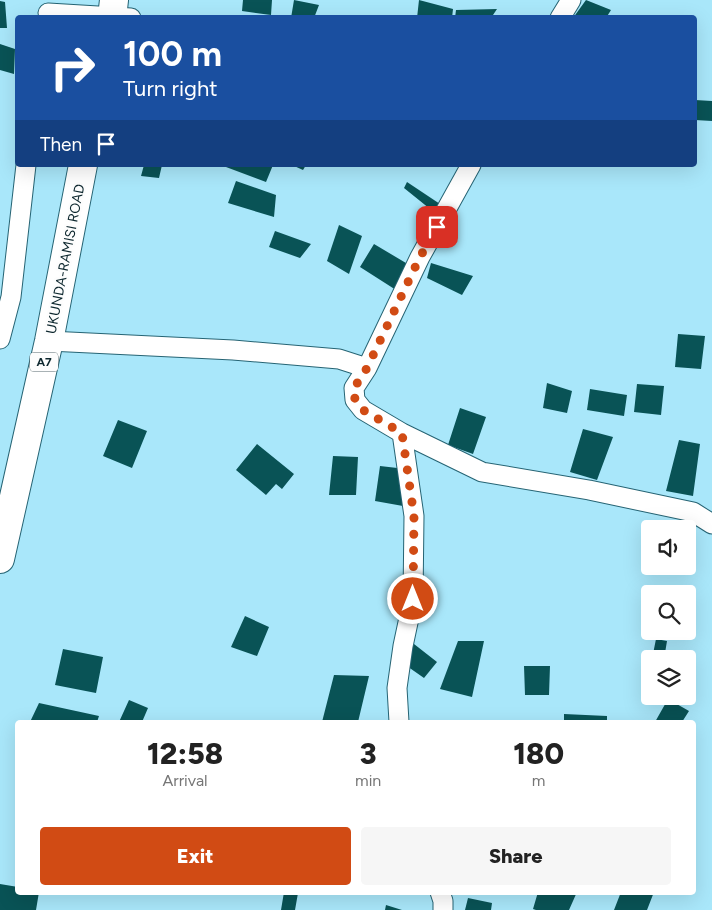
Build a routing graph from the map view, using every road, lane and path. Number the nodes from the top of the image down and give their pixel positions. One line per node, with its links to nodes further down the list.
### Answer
1 (571, 0): 4 (street)
2 (48, 10): 3 (street)
3 (117, 13)
4 (562, 15)
5 (26, 167): 8 (street)
6 (83, 167): 9 (highway, UKUNDA-RAMISI ROAD / A7)
7 (470, 167): 10 (street)
8 (0, 339)
9 (49, 341): 10 (street); 13 (highway, UKUNDA-RAMISI ROAD / A7)
10 (367, 368): 11 (street)
11 (402, 433): 12 (street); 14 (street)
12 (712, 524)
13 (0, 559)
14 (399, 720)
15 (441, 895): 16 (street)
16 (443, 910)

